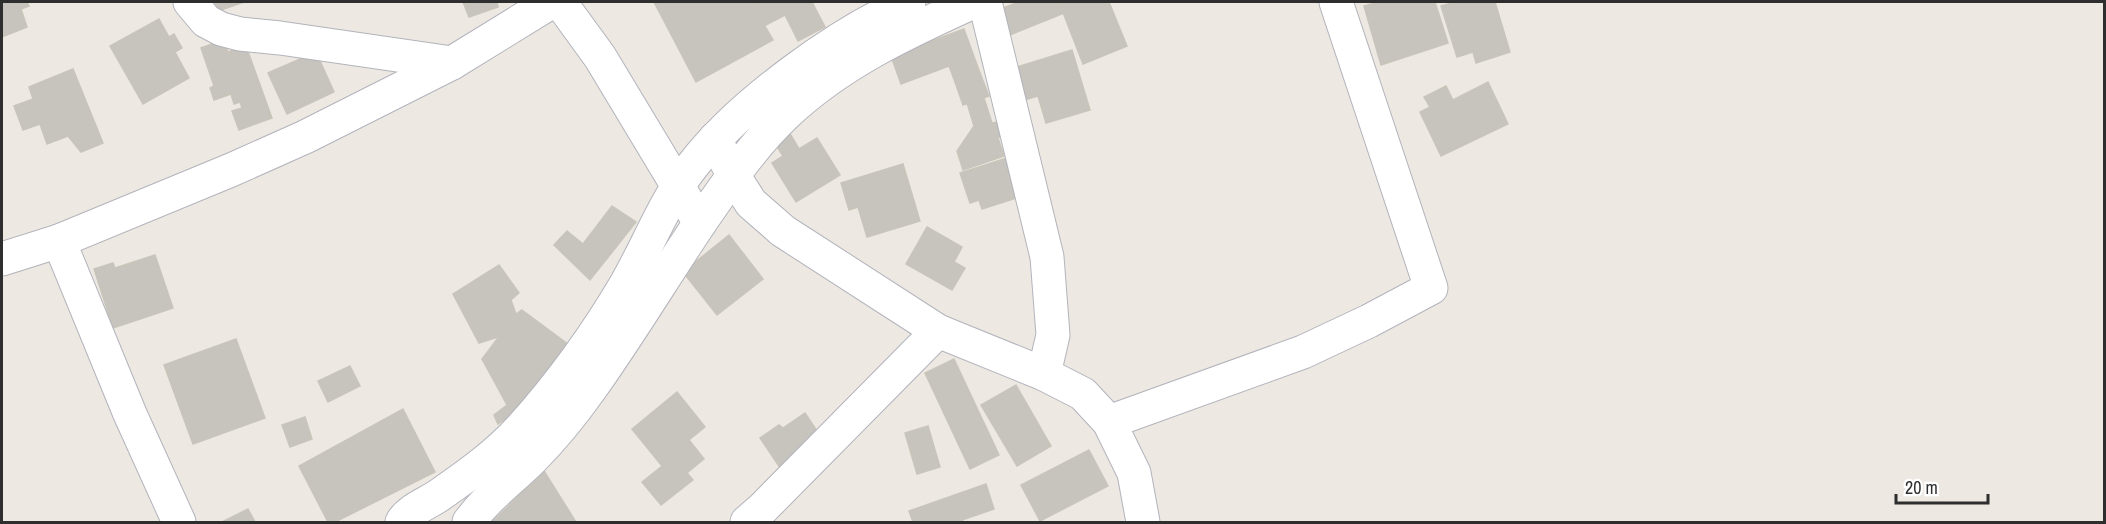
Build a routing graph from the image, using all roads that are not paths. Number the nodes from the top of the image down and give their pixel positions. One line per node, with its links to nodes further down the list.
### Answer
1 (190, 2): 8 (street)
2 (551, 2): 8 (street)
3 (560, 2): 11 (street)
4 (909, 2): 9 (street)
5 (973, 2): 10 (street)
6 (985, 2): 16 (street)
7 (1336, 2): 17 (street)
8 (452, 63): 13 (street)
9 (715, 140): 10 (street); 11 (street)
10 (733, 175): 12 (street); 15 (street)
11 (679, 186): 12 (street); 19 (street)
12 (700, 223): 20 (street)
13 (59, 241): 14 (street); 18 (street)
14 (2, 258)
15 (938, 330): 16 (street); 21 (street)
16 (1044, 374): 17 (street)
17 (1109, 422): 22 (street)
18 (179, 522)
19 (402, 522)
20 (470, 522)
21 (747, 522)
22 (1143, 522)

